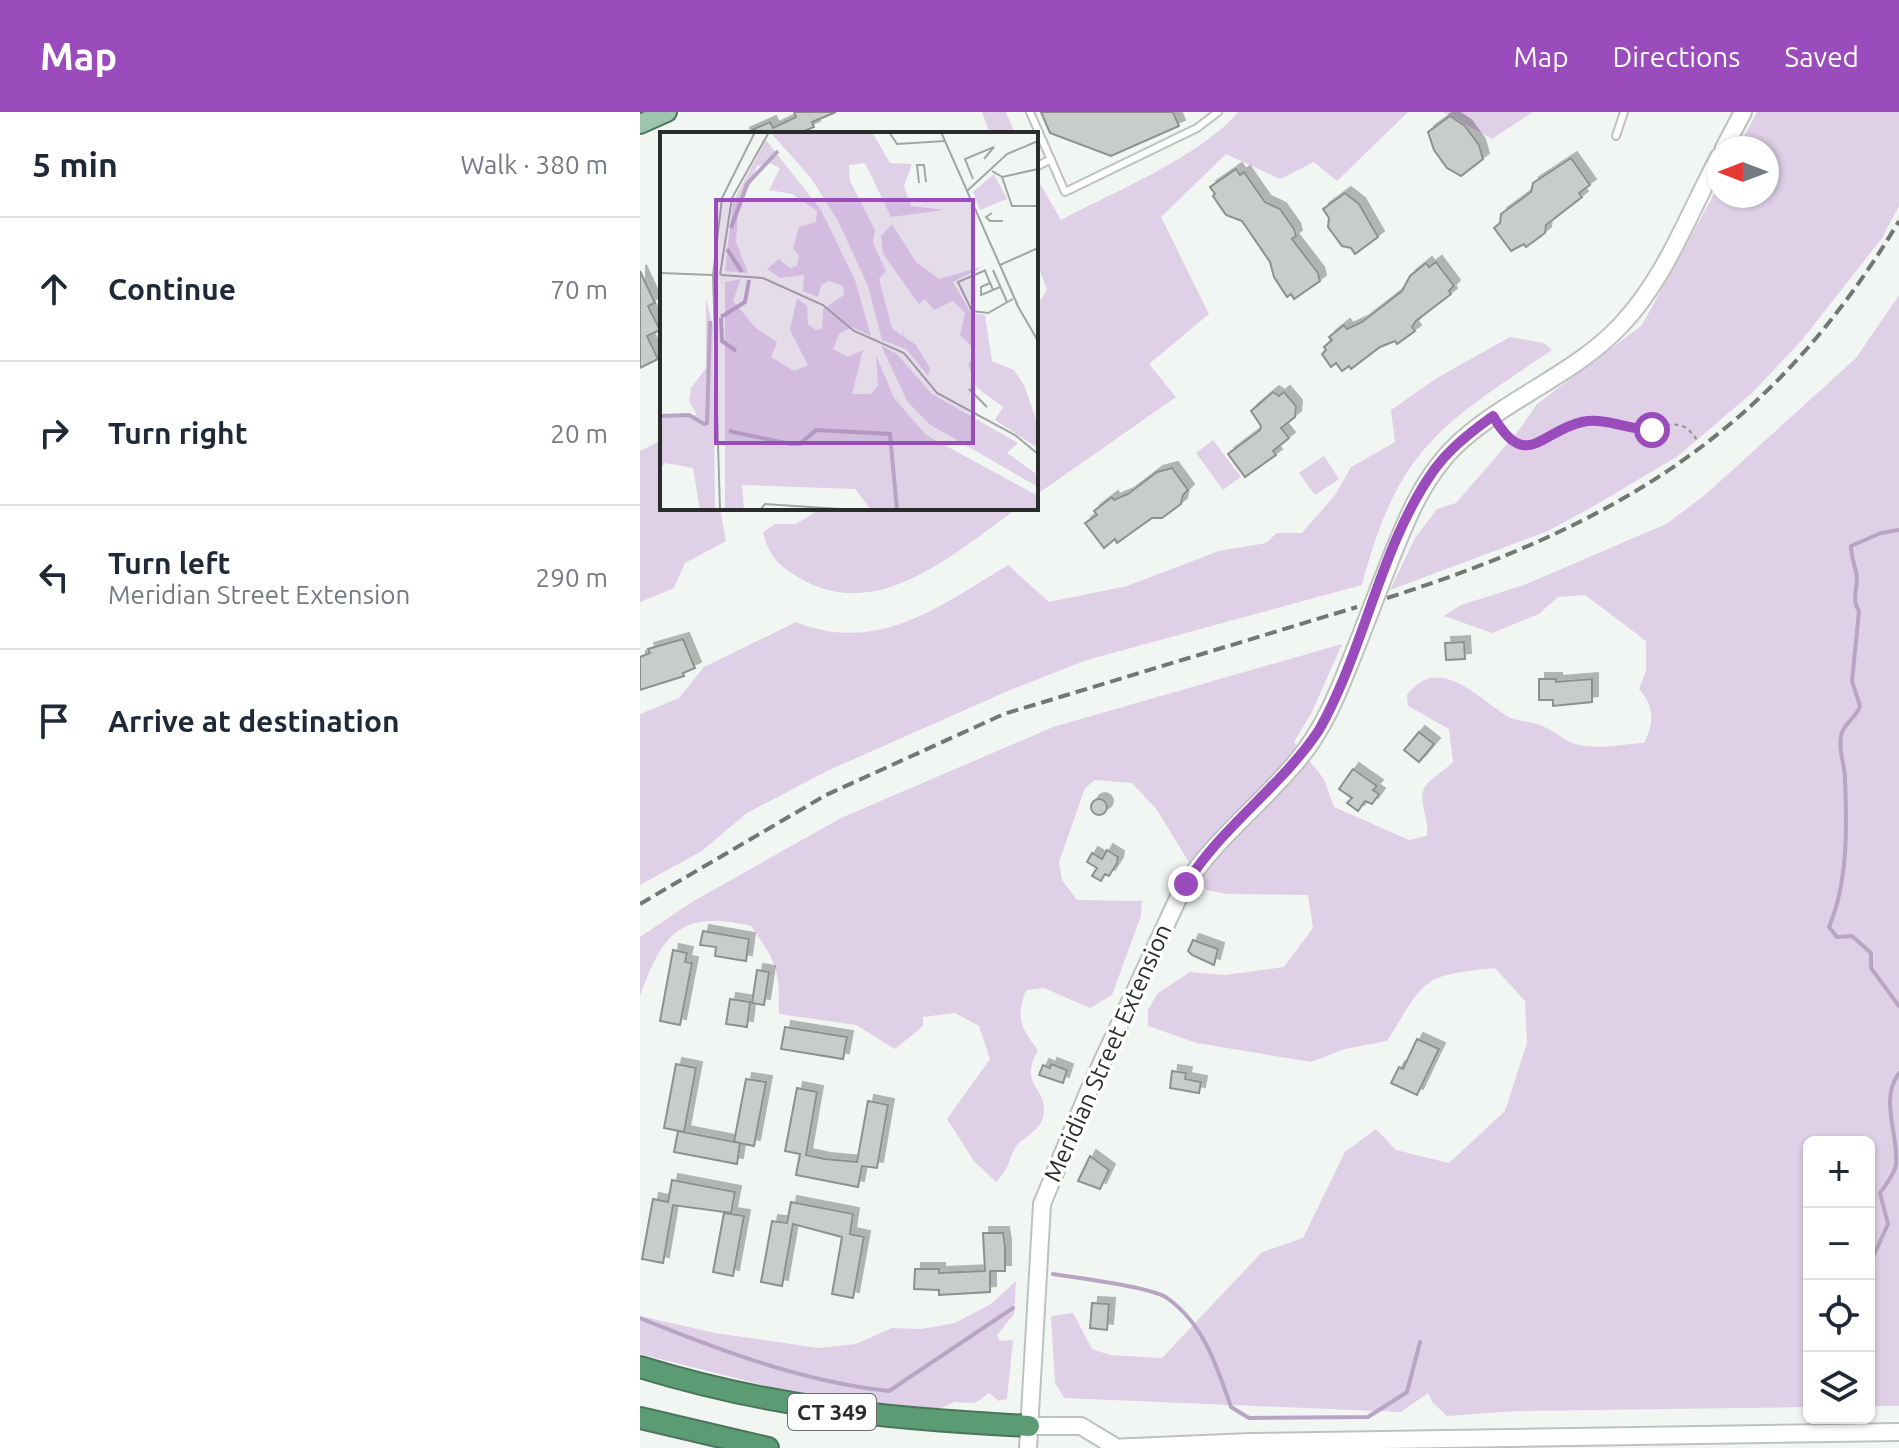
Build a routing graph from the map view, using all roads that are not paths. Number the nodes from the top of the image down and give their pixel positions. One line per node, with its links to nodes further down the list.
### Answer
1 (667, 112): 6 (main road)
2 (1030, 112): 9 (lane)
3 (1218, 112): 9 (lane)
4 (1624, 112): 7 (lane)
5 (1743, 112): 8 (street)
6 (640, 124)
7 (1616, 136)
8 (1730, 136)
9 (1051, 159): 10 (lane)
10 (1038, 166)
11 (1707, 180): 14 (street, Meridian Street Extension, bridge)
12 (640, 1367): 14 (highway, CT 349)
13 (640, 1418): 17 (highway, CT 349)
14 (1029, 1426): 16 (street, CT 349); 18 (street, Meridian Street Extension)
15 (1899, 1432): 16 (street, CT 349)
16 (1112, 1447)
17 (768, 1448)
18 (1028, 1448)

